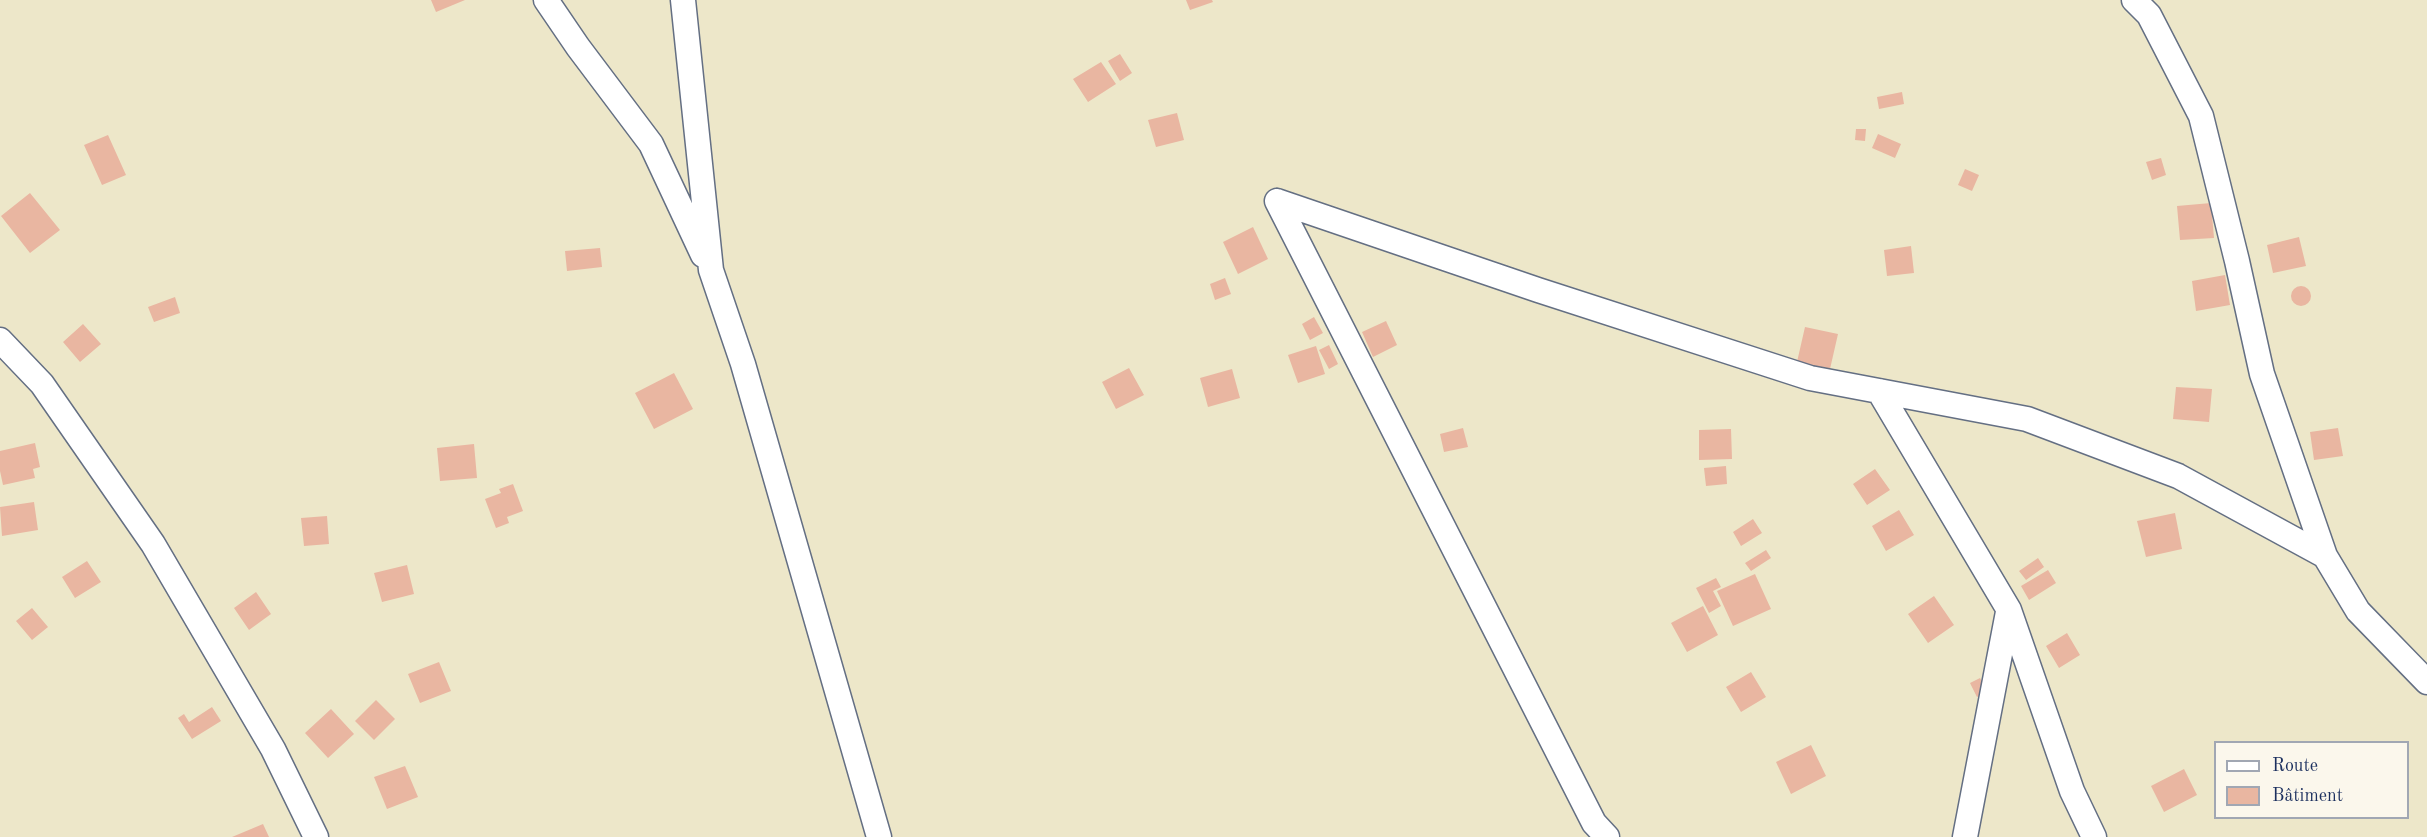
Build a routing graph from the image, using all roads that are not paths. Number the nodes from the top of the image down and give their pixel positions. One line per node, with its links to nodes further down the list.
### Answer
1 (546, 0): 4 (street)
2 (683, 0): 4 (street)
3 (2134, 0): 7 (street)
4 (711, 270): 11 (street)
5 (0, 340): 10 (street)
6 (1879, 391): 7 (street); 8 (street); 12 (street)
7 (2325, 556): 9 (street)
8 (2009, 610): 13 (street); 14 (street)
9 (2427, 682)
10 (316, 837)
11 (879, 837)
12 (1607, 837)
13 (1965, 837)
14 (2094, 837)

